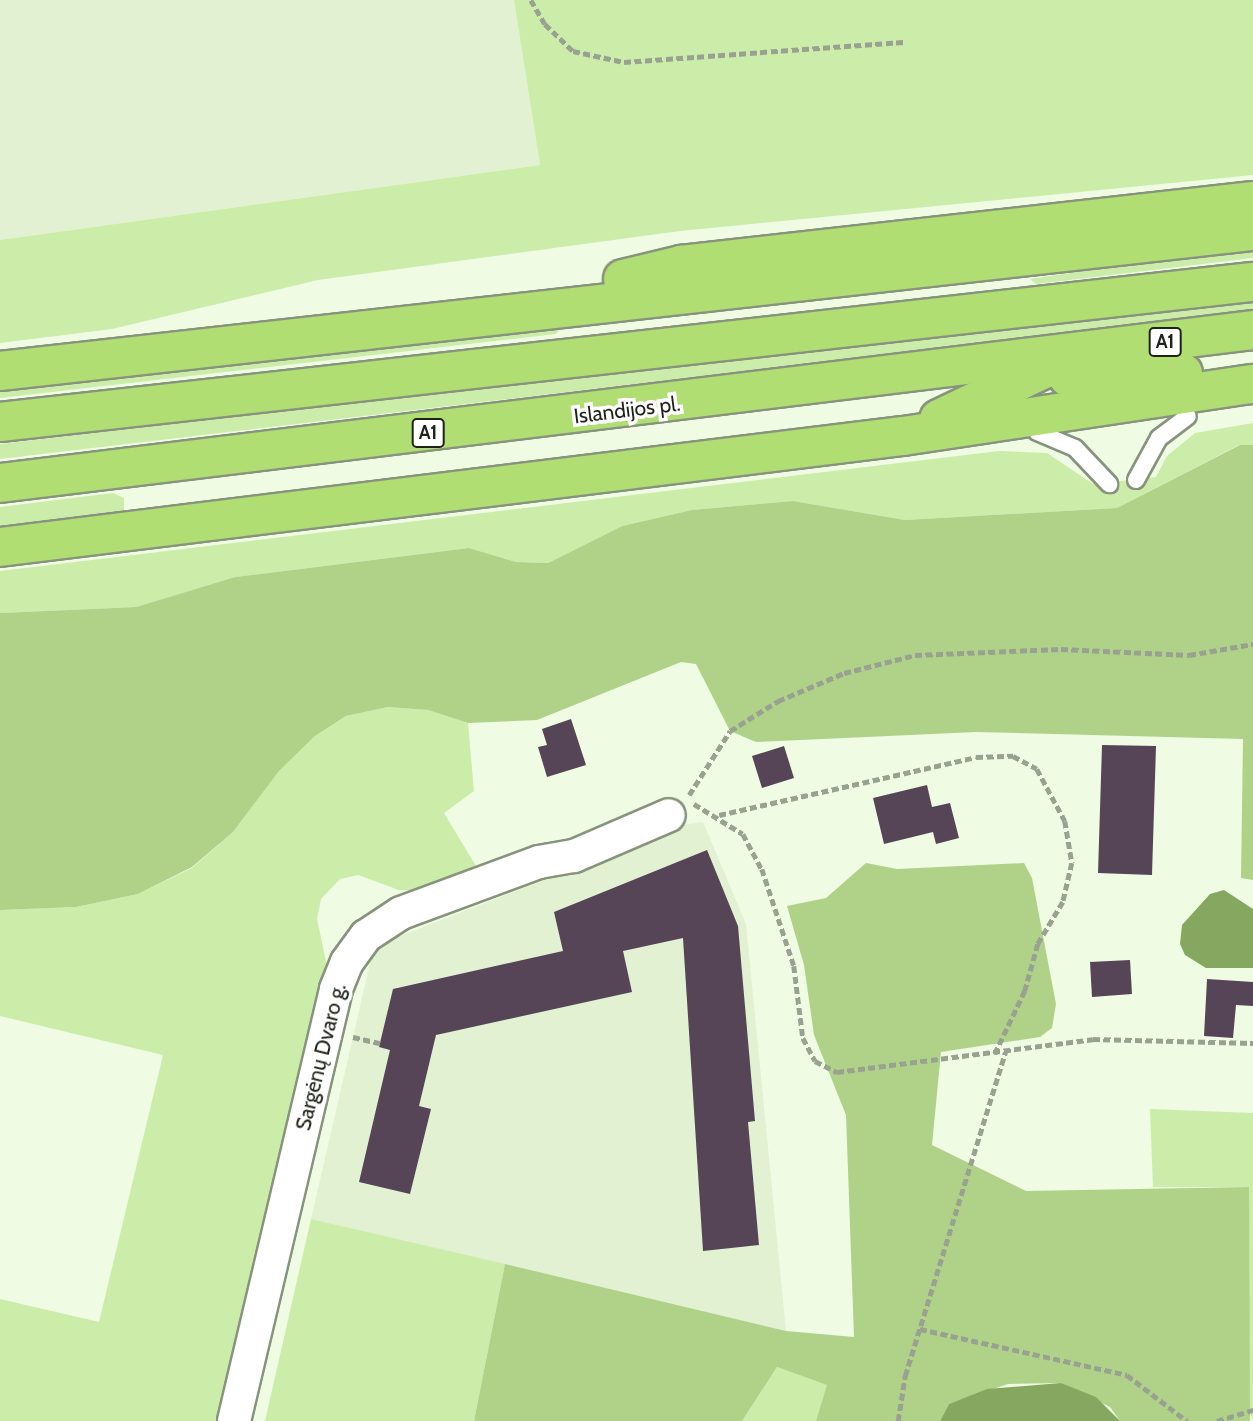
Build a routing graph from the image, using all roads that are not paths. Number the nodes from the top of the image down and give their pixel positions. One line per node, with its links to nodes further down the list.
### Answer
1 (1253, 201): 5 (highway)
2 (1253, 231): 3 (highway)
3 (1033, 257): 5 (highway); 10 (highway)
4 (1253, 282): 10 (highway)
5 (468, 315): 8 (highway)
6 (1253, 330): 7 (highway, Islandijos pl. / A1)
7 (1078, 354): 11 (highway); 12 (highway, Islandijos pl. / A1)
8 (0, 371)
9 (1253, 371): 11 (highway)
10 (428, 373): 16 (highway)
11 (1026, 378): 12 (highway); 18 (highway)
12 (856, 383): 20 (highway, Islandijos pl. / A1)
13 (1253, 384): 18 (highway)
14 (1253, 409): 15 (highway)
15 (1188, 416): 17 (highway); 19 (lane)
16 (0, 422)
17 (1037, 432): 18 (highway); 21 (lane)
18 (902, 436): 22 (highway)
19 (1136, 480)
20 (0, 484)
21 (1109, 484)
22 (0, 547)
23 (669, 815): 24 (street, Sargėnų Dvaro g.)
24 (234, 1421)

